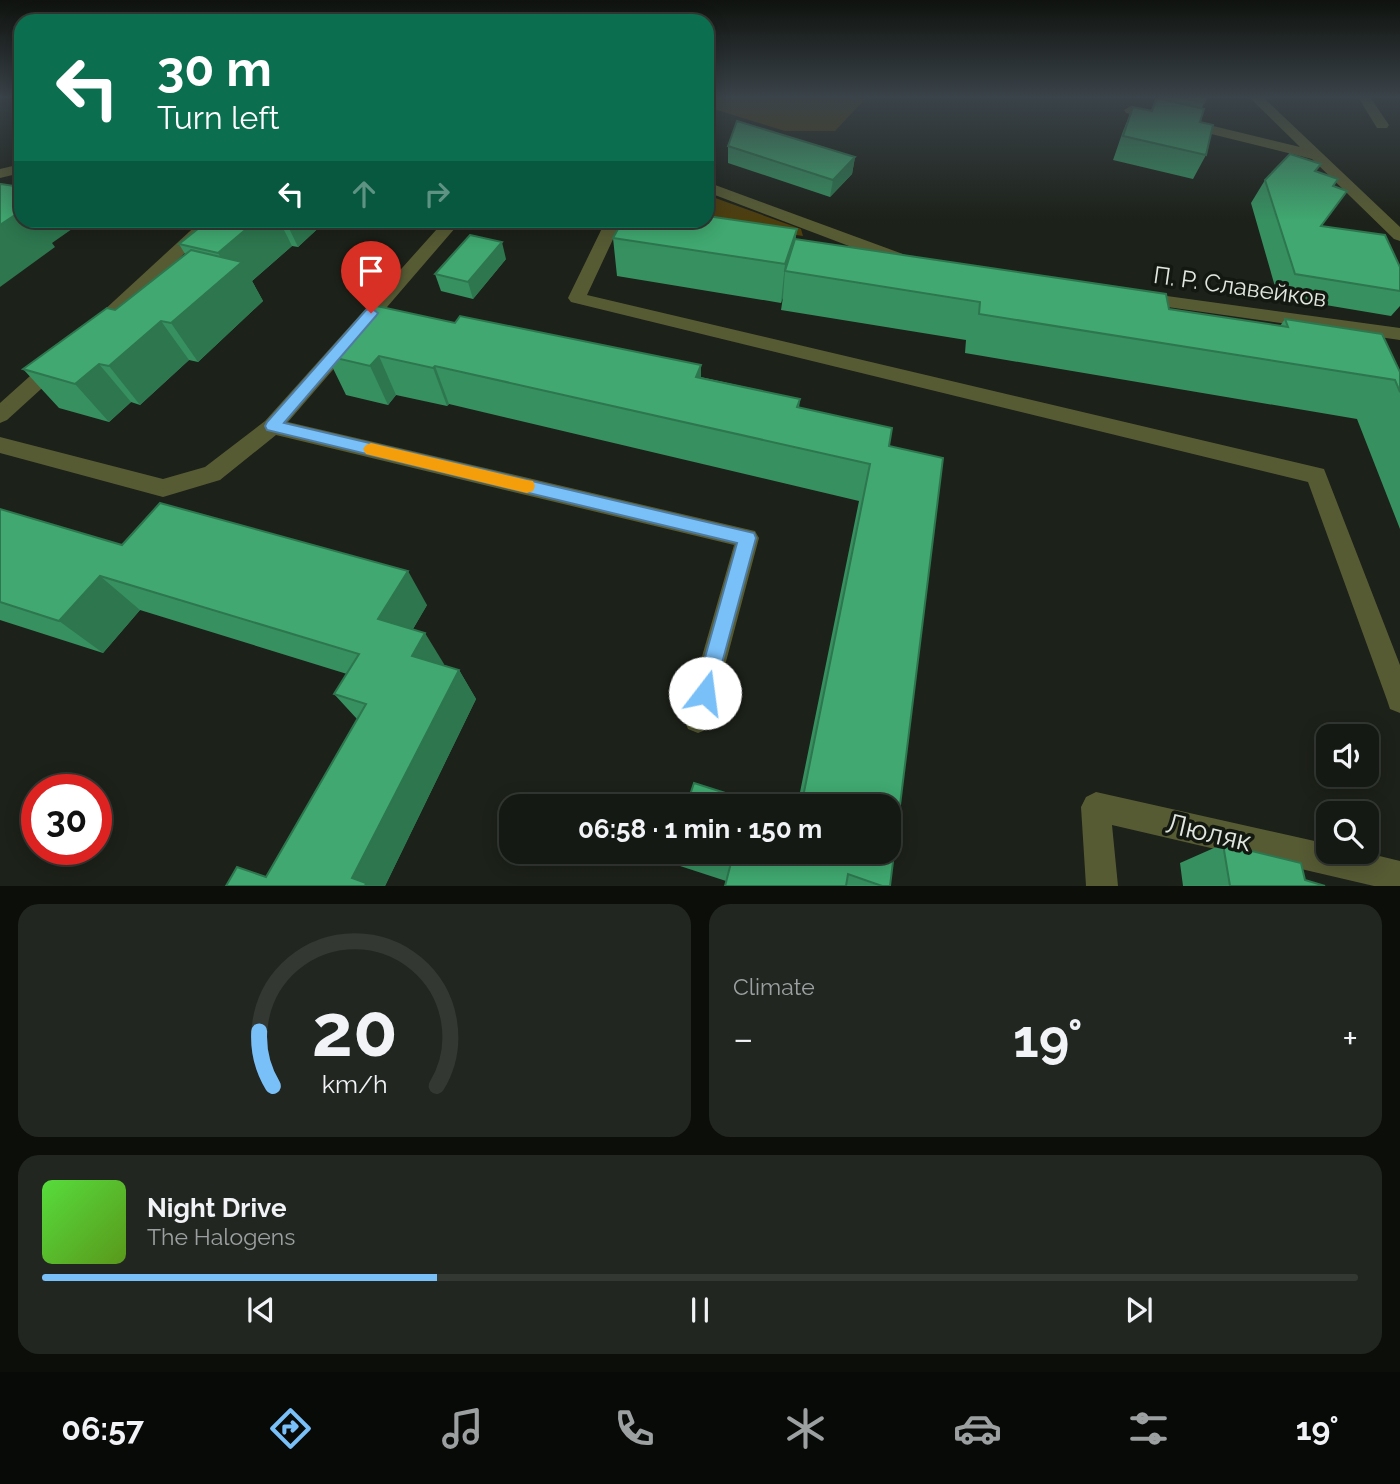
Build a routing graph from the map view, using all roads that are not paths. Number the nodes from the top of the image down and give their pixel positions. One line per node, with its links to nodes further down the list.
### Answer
1 (1248, 138): 3 (street)
2 (1299, 138): 3 (street)
3 (1316, 155): 8 (street)
4 (714, 190): 9 (street)
5 (203, 228): 12 (street)
6 (447, 228): 13 (street)
7 (616, 228): 15 (street)
8 (1400, 236)
9 (846, 257)
10 (1116, 295): 11 (street, П. Р. Славейков)
11 (1400, 334)
12 (0, 415)
13 (272, 426): 14 (street); 16 (street)
14 (0, 445)
15 (1400, 700)
16 (698, 719)
17 (1400, 876): 18 (street, Люляк)
18 (1102, 886)

